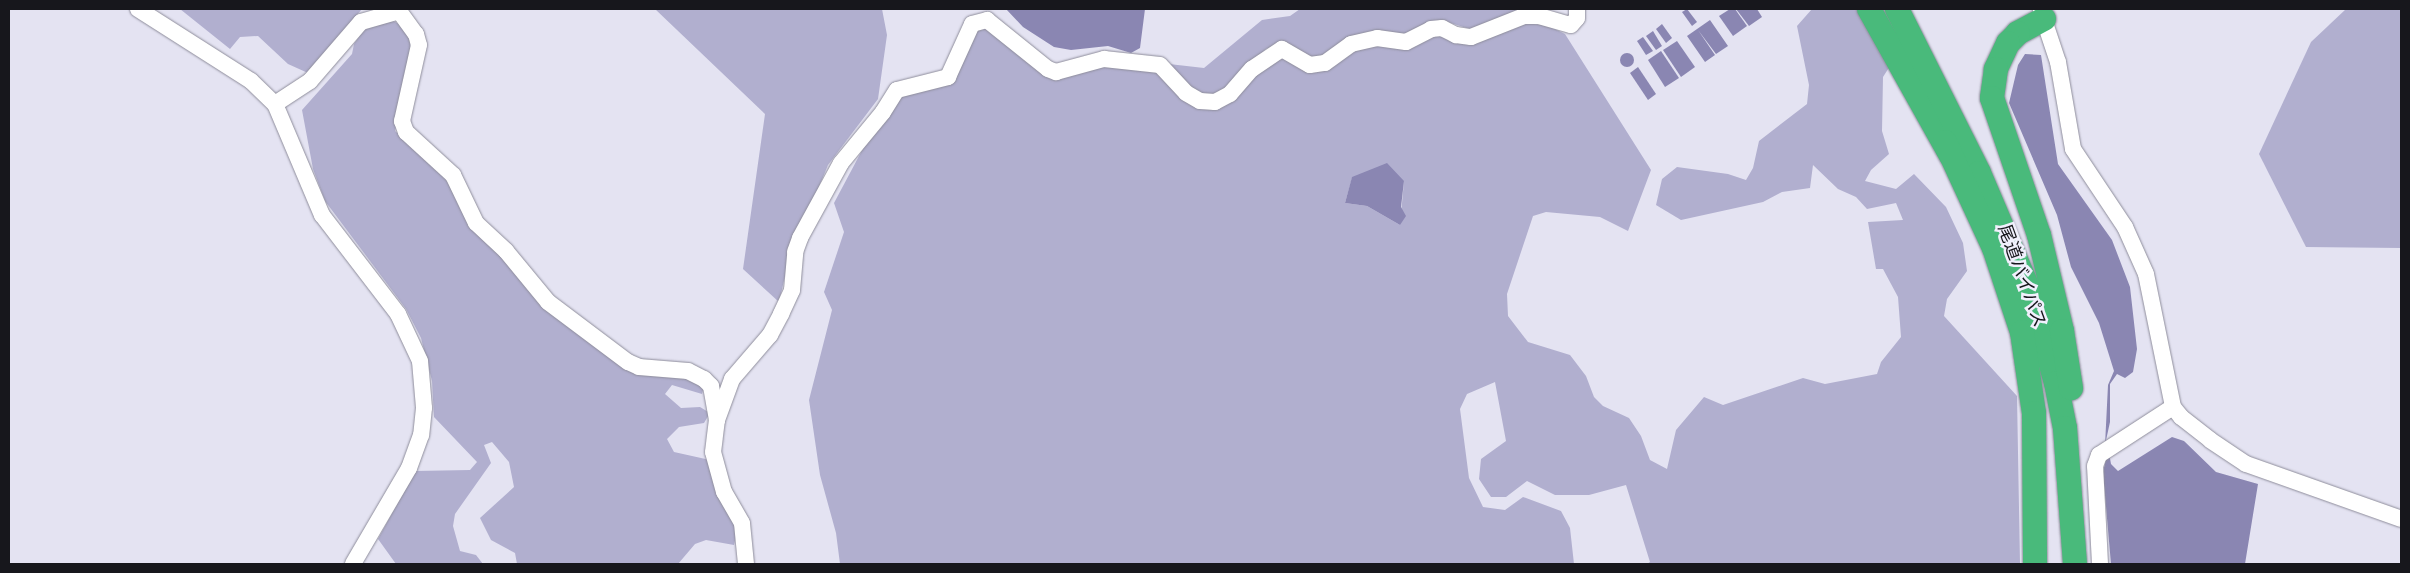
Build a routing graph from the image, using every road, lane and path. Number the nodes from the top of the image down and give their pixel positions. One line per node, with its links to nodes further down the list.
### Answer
1 (138, 9): 9 (street)
2 (1577, 9): 13 (street)
3 (1869, 9): 10 (highway)
4 (1880, 9): 10 (highway, 尾道バイパス)
5 (1897, 9): 11 (highway, 尾道バイパス)
6 (1912, 9): 11 (highway)
7 (396, 10): 9 (street); 13 (street)
8 (2042, 14): 12 (street); 19 (highway)
9 (275, 104): 15 (street)
10 (1956, 164): 17 (highway, 尾道バイパス)
11 (2056, 383): 18 (highway, 尾道バイパス)
12 (2173, 407): 14 (street); 20 (street)
13 (717, 420): 16 (street)
14 (2401, 519)
15 (353, 564)
16 (746, 564)
17 (2035, 564)
18 (2075, 564)
19 (2080, 564)
20 (2100, 564)

